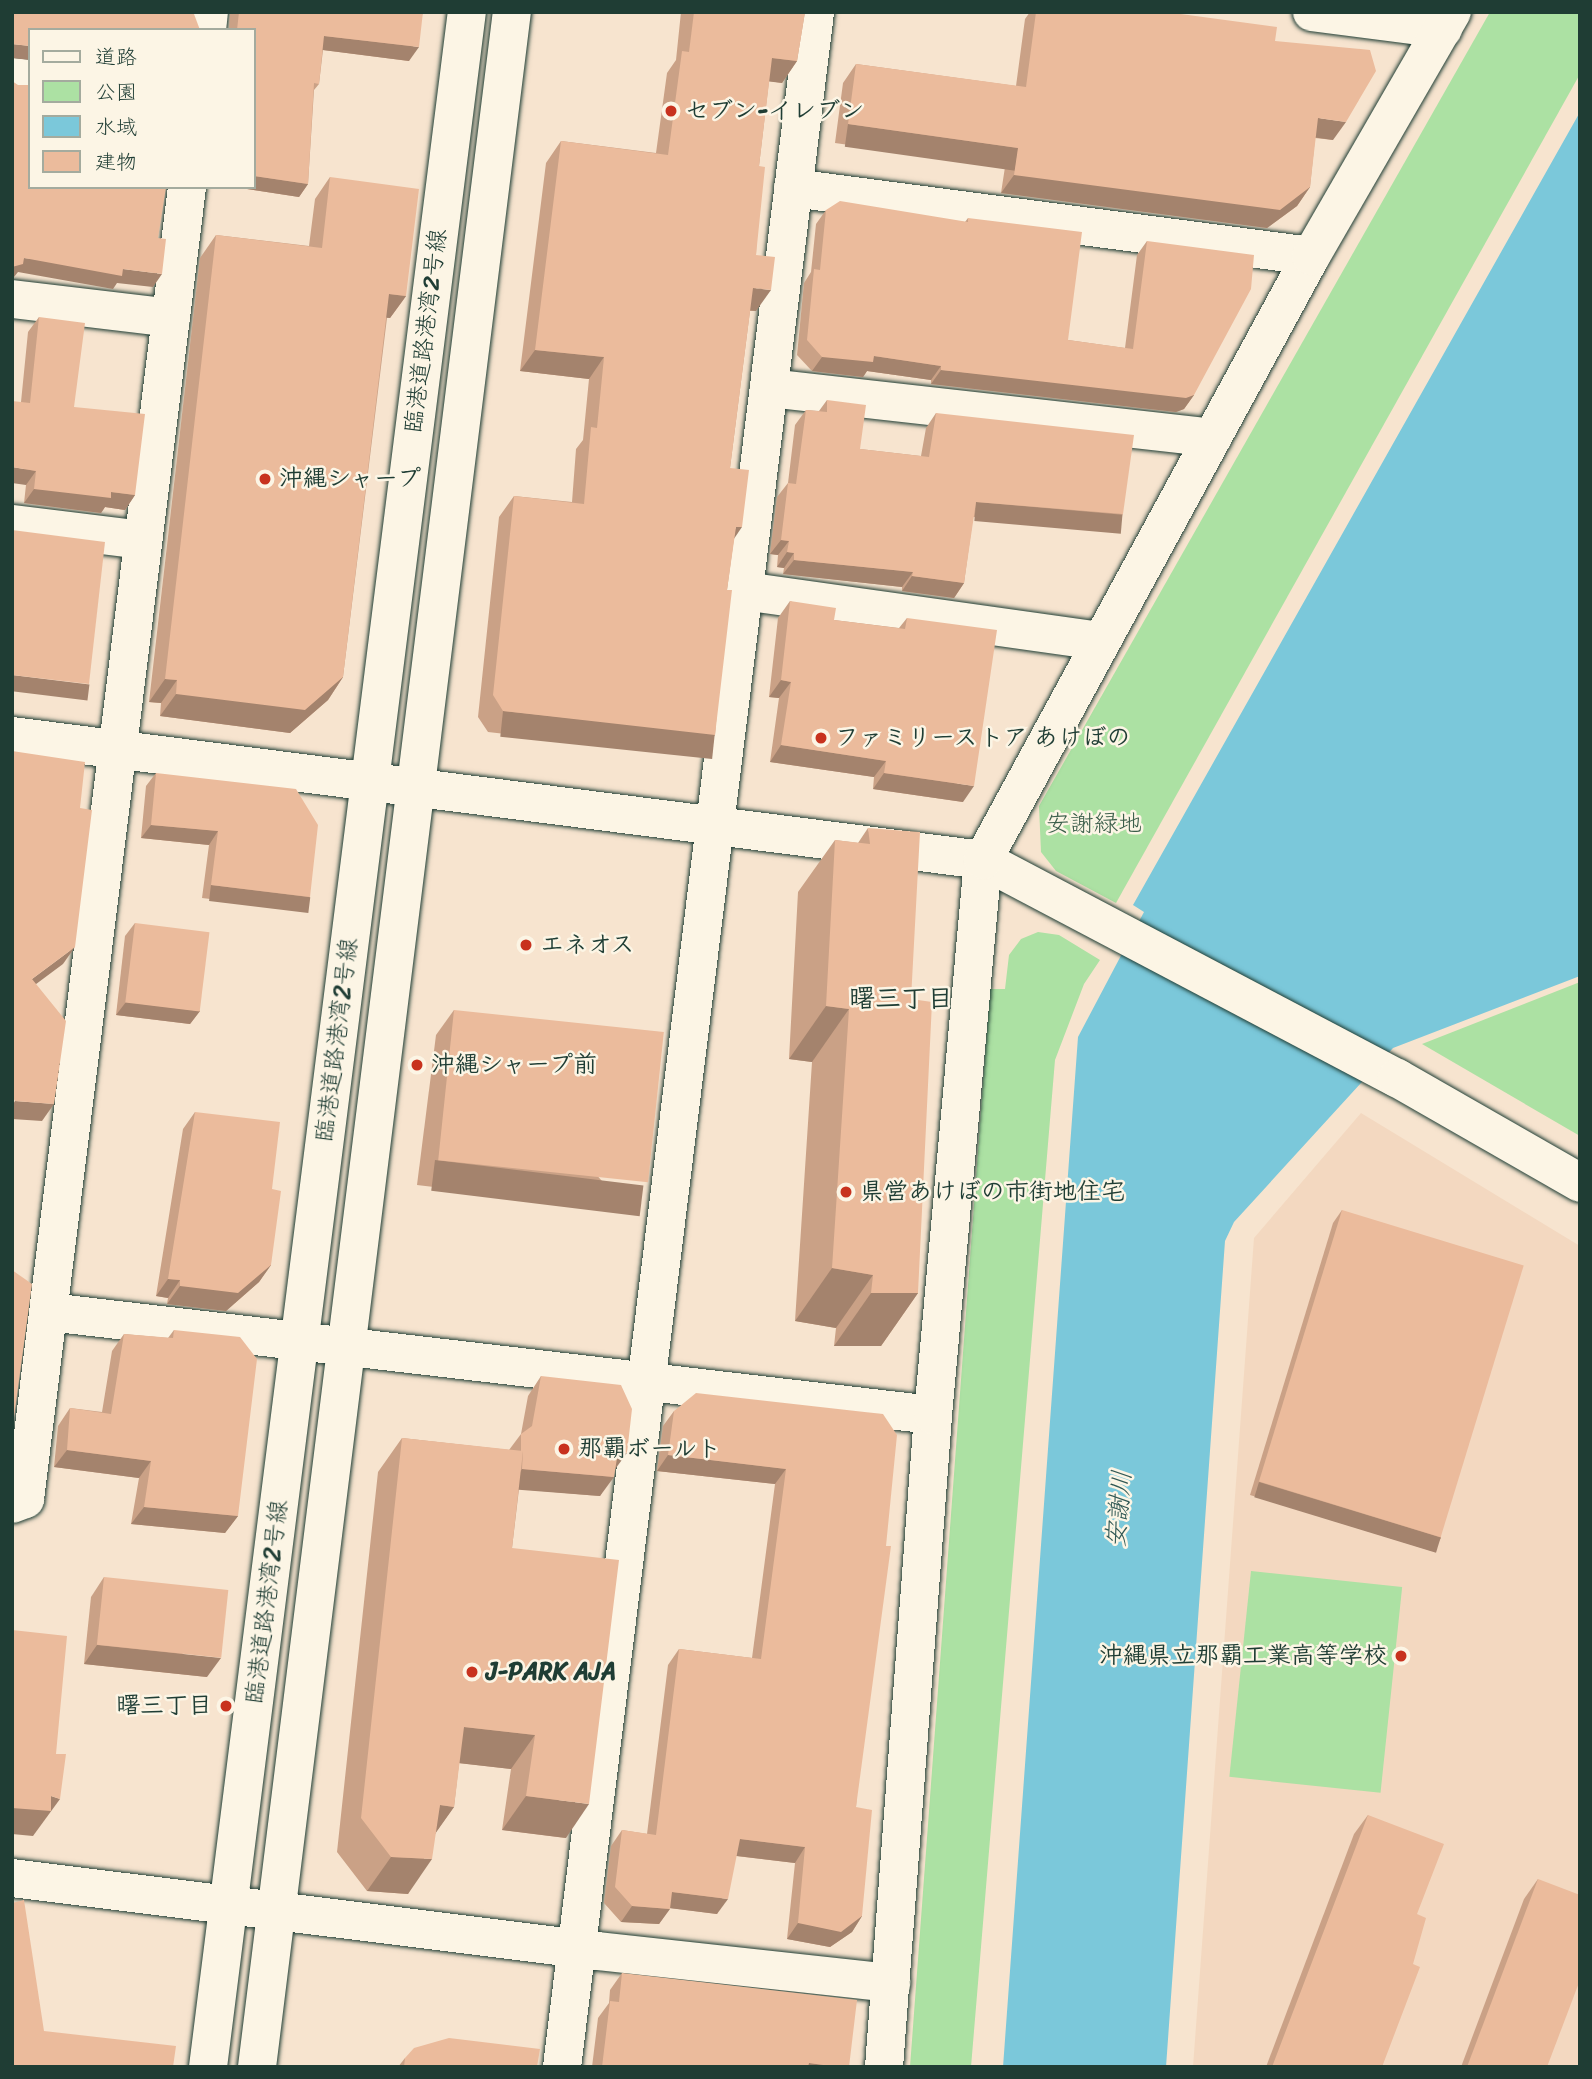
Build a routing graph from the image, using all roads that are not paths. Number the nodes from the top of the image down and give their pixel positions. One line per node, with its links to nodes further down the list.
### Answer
1 (467, 12): 19 (street, 臨港道路港湾2号線)
2 (512, 12): 20 (street, 臨港道路港湾2号線)
3 (815, 12): 6 (street)
4 (1312, 12): 5 (street)
5 (1448, 21): 8 (street)
6 (793, 188): 8 (street); 11 (street)
7 (187, 189): 10 (street)
8 (1311, 256): 12 (street)
9 (12, 299): 10 (street)
10 (171, 318): 14 (street)
11 (769, 388): 12 (street); 15 (street)
12 (1212, 438): 16 (street)
13 (12, 524): 14 (street)
14 (143, 540): 18 (street)
15 (744, 591): 16 (street); 21 (street)
16 (1100, 642): 22 (street)
17 (12, 736): 18 (street)
18 (115, 748): 19 (street); 24 (street)
19 (369, 781): 20 (street); 25 (street, 臨港道路港湾2号線)
20 (415, 786): 21 (street); 26 (street, 臨港道路港湾2号線)
21 (715, 824): 22 (street); 27 (street)
22 (983, 860): 23 (street); 28 (street)
23 (1580, 1183)
24 (49, 1312): 25 (street); 29 (street)
25 (300, 1338): 26 (street); 31 (street, 臨港道路港湾2号線)
26 (349, 1344): 27 (street); 32 (street, 臨港道路港湾2号線)
27 (646, 1380): 28 (street); 33 (street)
28 (933, 1415): 34 (street)
29 (12, 1504)
30 (12, 1878): 31 (street)
31 (227, 1903): 32 (street); 35 (street, 臨港道路港湾2号線)
32 (277, 1909): 33 (street); 36 (street, 臨港道路港湾2号線)
33 (576, 1949): 34 (street); 37 (street)
34 (891, 1983): 38 (street)
35 (208, 2067)
36 (257, 2067)
37 (562, 2067)
38 (884, 2067)

